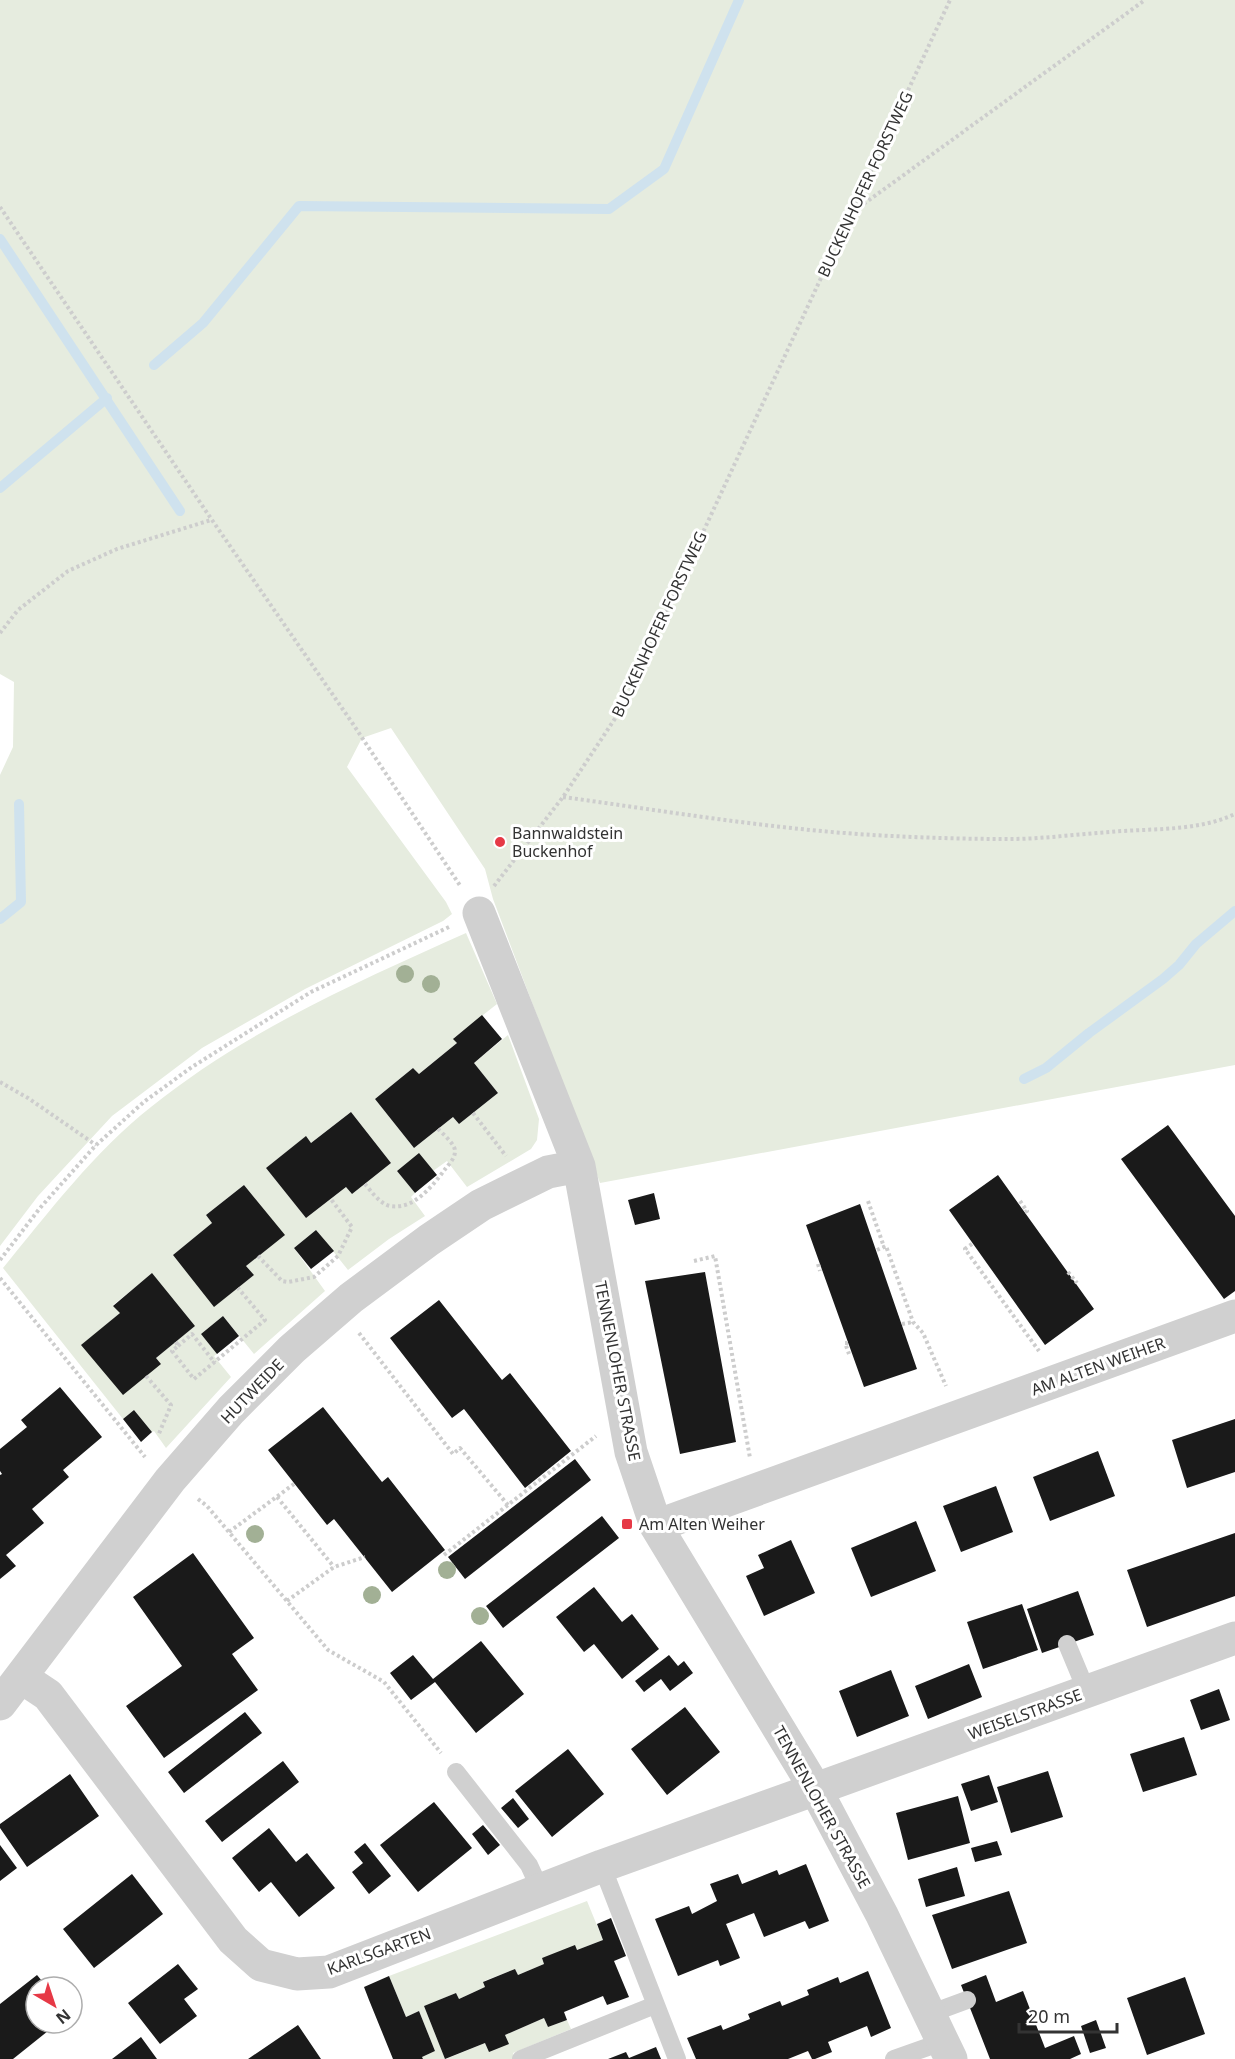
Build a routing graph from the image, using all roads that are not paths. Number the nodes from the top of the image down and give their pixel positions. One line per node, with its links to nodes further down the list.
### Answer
1 (478, 913): 2 (street, TENNENLOHER STRASSE)
2 (579, 1167): 4 (street, TENNENLOHER STRASSE); 7 (street, HUTWEIDE)
3 (1235, 1316): 4 (street, AM ALTEN WEIHER)
4 (656, 1526): 11 (street, TENNENLOHER STRASSE)
5 (1235, 1638): 8 (street, WEISELSTRASSE)
6 (1067, 1644): 8 (lane)
7 (21, 1677): 9 (street, HUTWEIDE); 13 (street, KARLSGARTEN)
8 (1087, 1692): 11 (street, WEISELSTRASSE)
9 (0, 1704)
10 (456, 1772): 13 (lane)
11 (816, 1790): 12 (street, KARLSGARTEN); 16 (street, TENNENLOHER STRASSE)
12 (602, 1866): 13 (street, KARLSGARTEN); 15 (lane)
13 (540, 1889)
14 (967, 2000): 16 (lane)
15 (655, 2005): 17 (lane); 18 (lane)
16 (941, 2038): 19 (lane)
17 (522, 2059)
18 (677, 2059)
19 (894, 2059)

